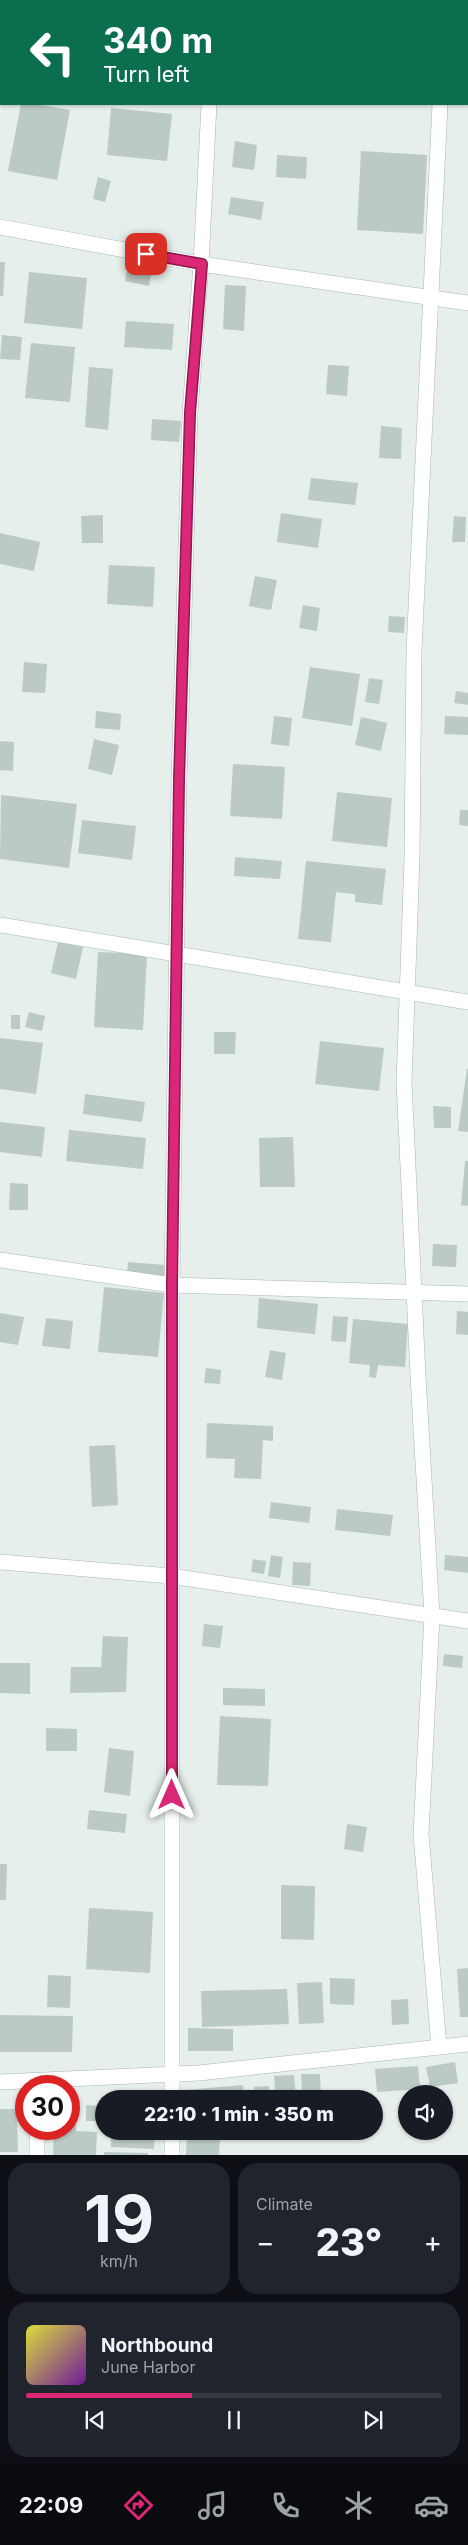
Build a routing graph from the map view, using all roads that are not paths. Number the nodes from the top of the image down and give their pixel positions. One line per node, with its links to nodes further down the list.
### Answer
1 (209, 105): 4 (street)
2 (440, 105): 5 (street)
3 (0, 228): 4 (street)
4 (202, 264): 5 (street); 8 (street)
5 (432, 298): 6 (street); 9 (street)
6 (468, 303)
7 (0, 925): 8 (street)
8 (177, 954): 9 (street); 12 (street)
9 (408, 994): 10 (street); 13 (street)
10 (468, 1002)
11 (0, 1260): 12 (street)
12 (172, 1285): 13 (street); 16 (street)
13 (415, 1291): 14 (street); 17 (street)
14 (468, 1294)
15 (0, 1562): 16 (street)
16 (172, 1576): 17 (street); 21 (street)
17 (432, 1616): 18 (street); 20 (street)
18 (468, 1621)
19 (468, 2044): 20 (street)
20 (439, 2047): 21 (street)
21 (172, 2074): 22 (street); 25 (street)
22 (80, 2080)
23 (0, 2082): 24 (street)
24 (15, 2082)
25 (172, 2090)
26 (37, 2140): 28 (street)
27 (172, 2140): 29 (street)
28 (37, 2155)
29 (172, 2155)

